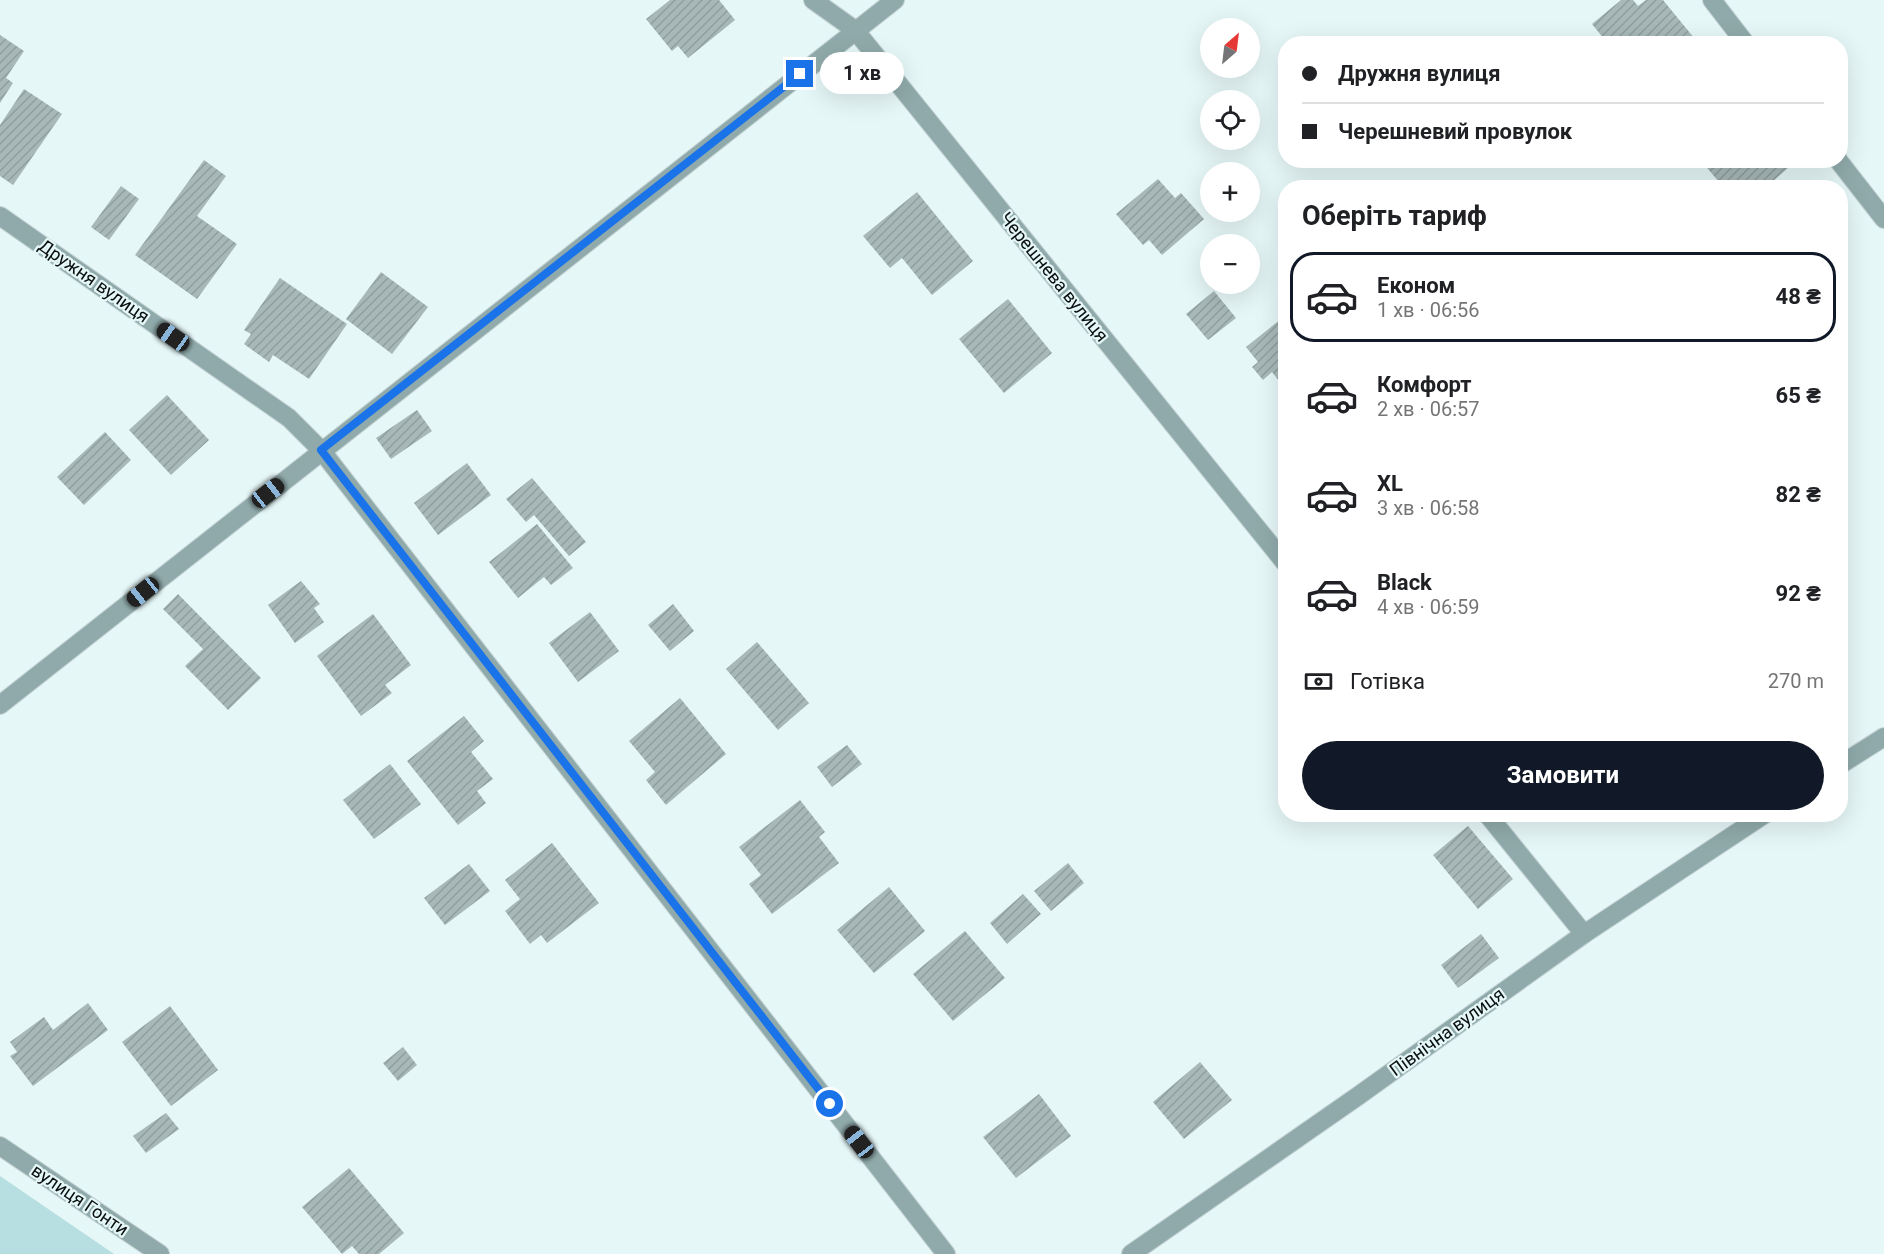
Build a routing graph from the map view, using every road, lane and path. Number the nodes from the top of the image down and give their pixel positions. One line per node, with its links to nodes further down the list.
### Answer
1 (813, 0): 4 (street, Черешнева вулиця)
2 (895, 0): 4 (street)
3 (1712, 0): 5 (street)
4 (855, 30): 9 (street); 10 (street, Черешнева вулиця)
5 (1740, 36)
6 (1844, 168): 8 (street)
7 (0, 216): 9 (street, Дружня вулиця)
8 (1884, 219)
9 (321, 450): 11 (street); 19 (street, Дружня вулиця)
10 (1278, 554)
11 (0, 705)
12 (1884, 736): 13 (street)
13 (1848, 760)
14 (1493, 822): 16 (street)
15 (1753, 822): 16 (street, Північна вулиця)
16 (1584, 934): 20 (street, Північна вулиця)
17 (0, 1146): 18 (street, вулиця Гонти)
18 (160, 1254)
19 (946, 1254)
20 (1131, 1254)

